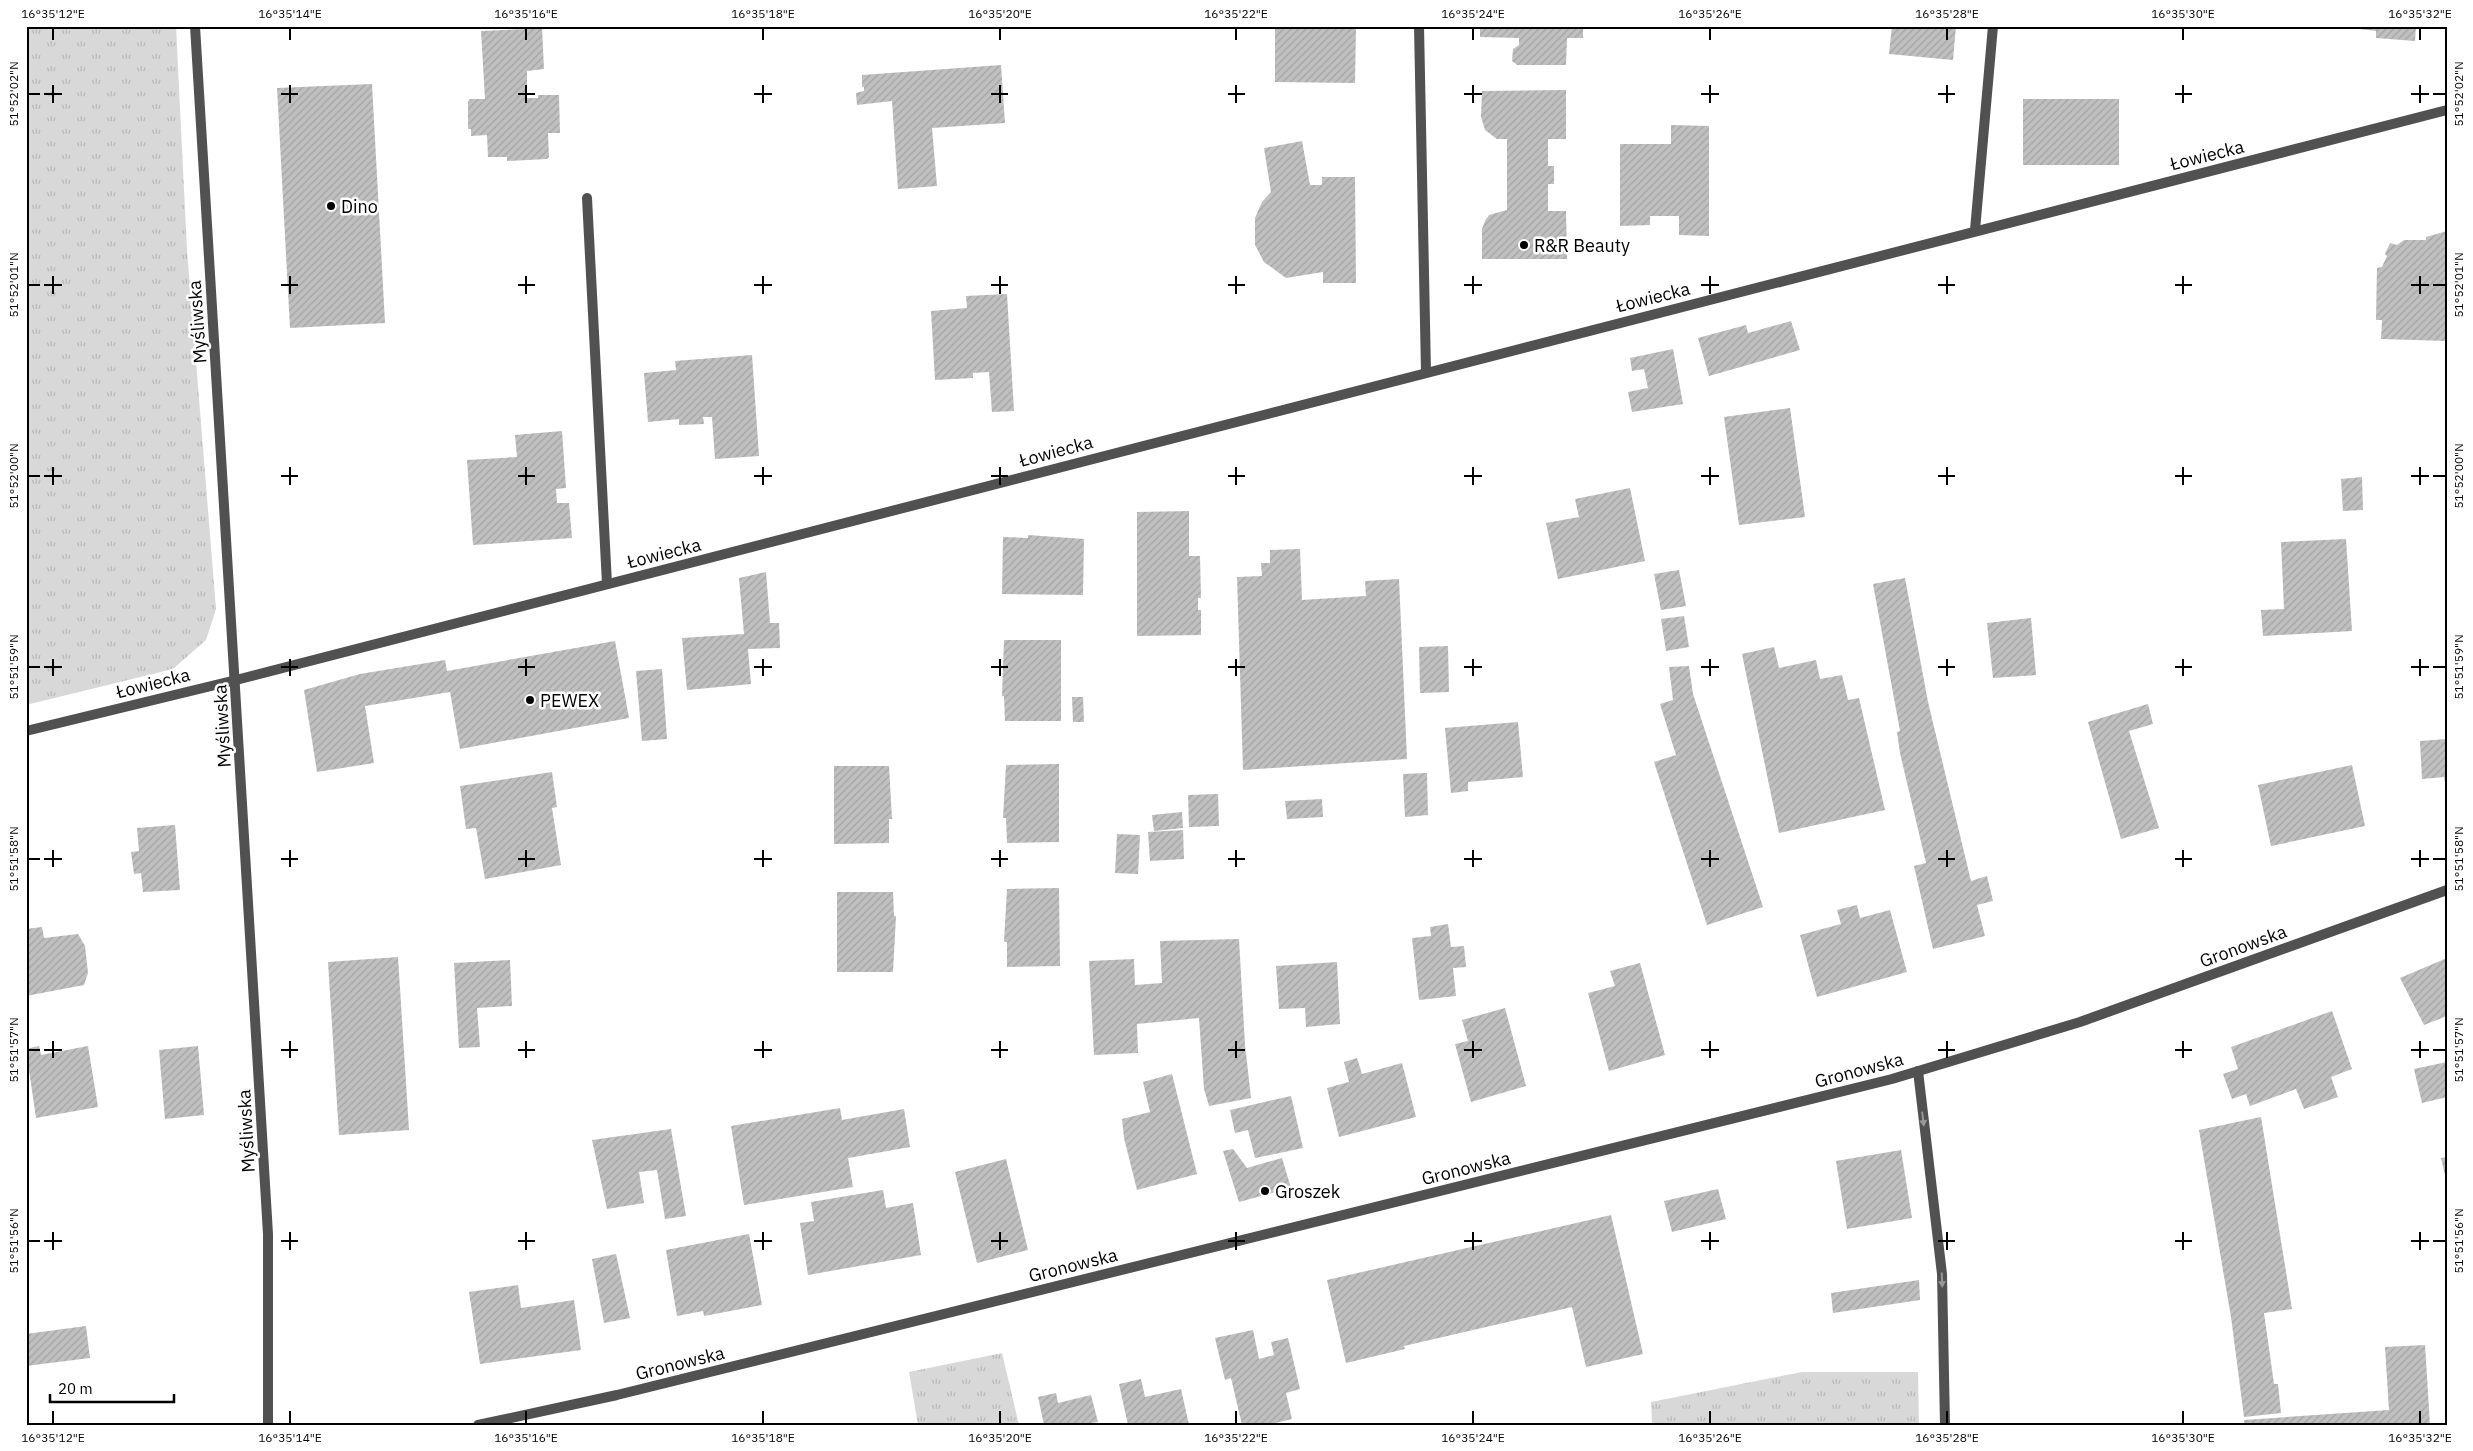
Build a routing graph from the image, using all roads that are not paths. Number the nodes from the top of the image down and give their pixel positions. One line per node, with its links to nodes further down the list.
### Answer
1 (195, 26): 9 (street, Myśliwska)
2 (1419, 26): 7 (street)
3 (1993, 26): 6 (street)
4 (2447, 110): 6 (street, Łowiecka)
5 (587, 198): 8 (street, Łowiecka)
6 (1975, 230): 7 (street, Łowiecka)
7 (1426, 372): 8 (street, Łowiecka)
8 (607, 584): 9 (street, Łowiecka)
9 (236, 680): 10 (street, Łowiecka); 13 (street, Myśliwska)
10 (26, 731)
11 (2447, 890): 12 (street, Gronowska)
12 (1918, 1071): 14 (street, Gronowska); 15 (street, one-way to 15)
13 (268, 1425)
14 (478, 1425)
15 (1945, 1425)

